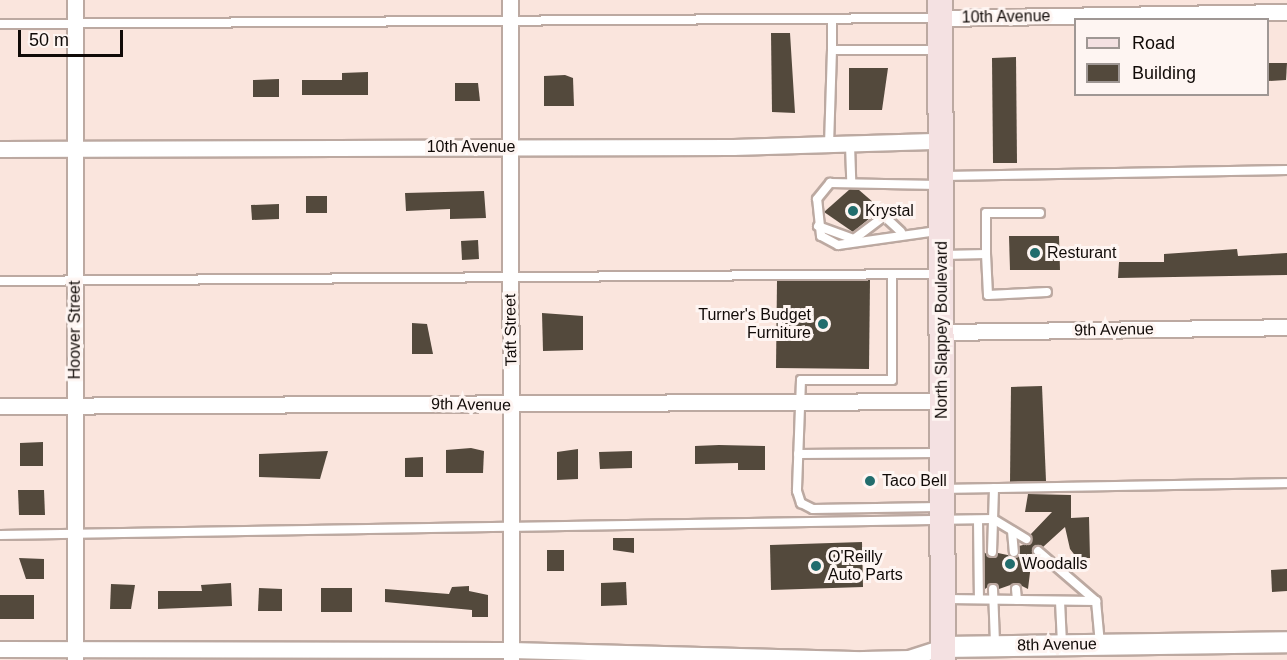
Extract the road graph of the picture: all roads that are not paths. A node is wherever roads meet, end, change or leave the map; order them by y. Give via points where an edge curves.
1 (75, 0) edge
2 (510, 0) edge
3 (941, 9) edge
4 (1287, 12) edge
5 (832, 19) junction
6 (510, 22) junction
7 (0, 24) edge
8 (75, 24) junction
9 (832, 50) junction
10 (941, 50) junction
11 (941, 141) junction
12 (829, 145) junction
13 (850, 145) junction
14 (509, 147) junction
15 (75, 148) junction
16 (0, 149) edge
17 (1287, 170) edge
18 (941, 181) junction
19 (851, 183) junction
20 (1040, 213) dead end
21 (818, 226) junction
22 (901, 232) junction
23 (941, 253) junction
24 (986, 254) junction
25 (892, 274) junction
26 (511, 275) junction
27 (75, 280) junction
28 (0, 281) edge
29 (1047, 292) dead end
30 (1287, 327) edge
31 (942, 332) junction
32 (942, 401) junction
33 (800, 402) junction
34 (512, 405) junction
35 (0, 406) edge
36 (75, 406) junction
37 (942, 453) junction
38 (798, 454) junction
39 (1287, 483) edge
40 (994, 488) junction
41 (942, 506) junction
42 (993, 519) junction
43 (978, 520) junction
44 (512, 529) junction
45 (1012, 531) junction
46 (75, 534) junction
47 (0, 535) edge
48 (1026, 539) dead end
49 (1038, 551) dead end
50 (992, 552) dead end
51 (1014, 552) dead end
52 (993, 589) dead end
53 (1016, 589) dead end
54 (943, 598) junction
55 (979, 599) junction
56 (993, 599) junction
57 (1017, 600) junction
58 (1060, 601) junction
59 (1096, 601) junction
60 (1287, 642) edge
61 (1100, 644) junction
62 (1062, 645) junction
63 (996, 646) junction
64 (0, 649) edge
65 (75, 654) edge
66 (943, 654) edge
67 (511, 655) edge
68 (834, 659) edge

1 - 8 street, Hoover Street
2 - 6 street, Taft Street
3 - 4 street, 10th Avenue
3 - 5 lane
3 - 10 main road, North Slappey Boulevard
5 - 6 lane
5 - 9 lane
6 - 8 lane
6 - 14 street, Taft Street
7 - 8 lane
8 - 15 street, Hoover Street
9 - 10 lane
9 - 12 lane
10 - 11 main road, North Slappey Boulevard
11 - 13 street, 10th Avenue
11 - 18 main road, North Slappey Boulevard
12 - 13 street, 10th Avenue
12 - 14 street, 10th Avenue
13 - 19 lane
14 - 15 street, 10th Avenue
14 - 26 street, Taft Street
15 - 16 street, 10th Avenue
15 - 27 street, Hoover Street
17 - 18 lane
18 - 19 lane
18 - 23 main road, North Slappey Boulevard
19 - 21 lane via 822,189
20 - 24 lane via 986,213
21 - 22 lane via 825,240 838,245
21 - 22 lane via 854,239 884,216
22 - 23 lane
23 - 24 lane
23 - 25 lane
23 - 31 main road, North Slappey Boulevard
24 - 29 lane via 988,295
25 - 26 lane
25 - 33 lane via 892,380 801,380
26 - 27 lane
26 - 34 street, Taft Street
27 - 28 lane
27 - 36 street, Hoover Street
30 - 31 street, 9th Avenue
31 - 32 main road, North Slappey Boulevard
32 - 33 street, 9th Avenue
32 - 37 main road, North Slappey Boulevard
33 - 34 street, 9th Avenue
33 - 38 lane
34 - 36 street, 9th Avenue
34 - 44 street, Taft Street
35 - 36 street, 9th Avenue
36 - 46 street, Hoover Street
37 - 38 lane
37 - 41 main road, North Slappey Boulevard
38 - 41 lane via 797,491 801,503 813,509
39 - 40 lane
40 - 41 lane
40 - 42 lane
41 - 43 lane
41 - 44 lane
41 - 54 main road, North Slappey Boulevard
42 - 43 lane
42 - 45 lane
42 - 50 lane
43 - 55 lane
44 - 46 lane
44 - 67 street, Taft Street
45 - 48 lane
45 - 51 lane
46 - 47 lane
46 - 65 street, Hoover Street
49 - 59 lane
52 - 56 lane
53 - 57 lane
54 - 55 lane
54 - 66 main road, North Slappey Boulevard
55 - 56 lane
56 - 57 lane
56 - 63 lane
57 - 58 lane
58 - 59 lane
58 - 62 lane
59 - 61 lane
60 - 61 street, 8th Avenue
61 - 62 street, 8th Avenue
62 - 63 street, 8th Avenue
63 - 66 street, 8th Avenue
64 - 65 street, 8th Avenue
65 - 67 street, 8th Avenue
66 - 68 street, 8th Avenue
67 - 68 street, 8th Avenue

